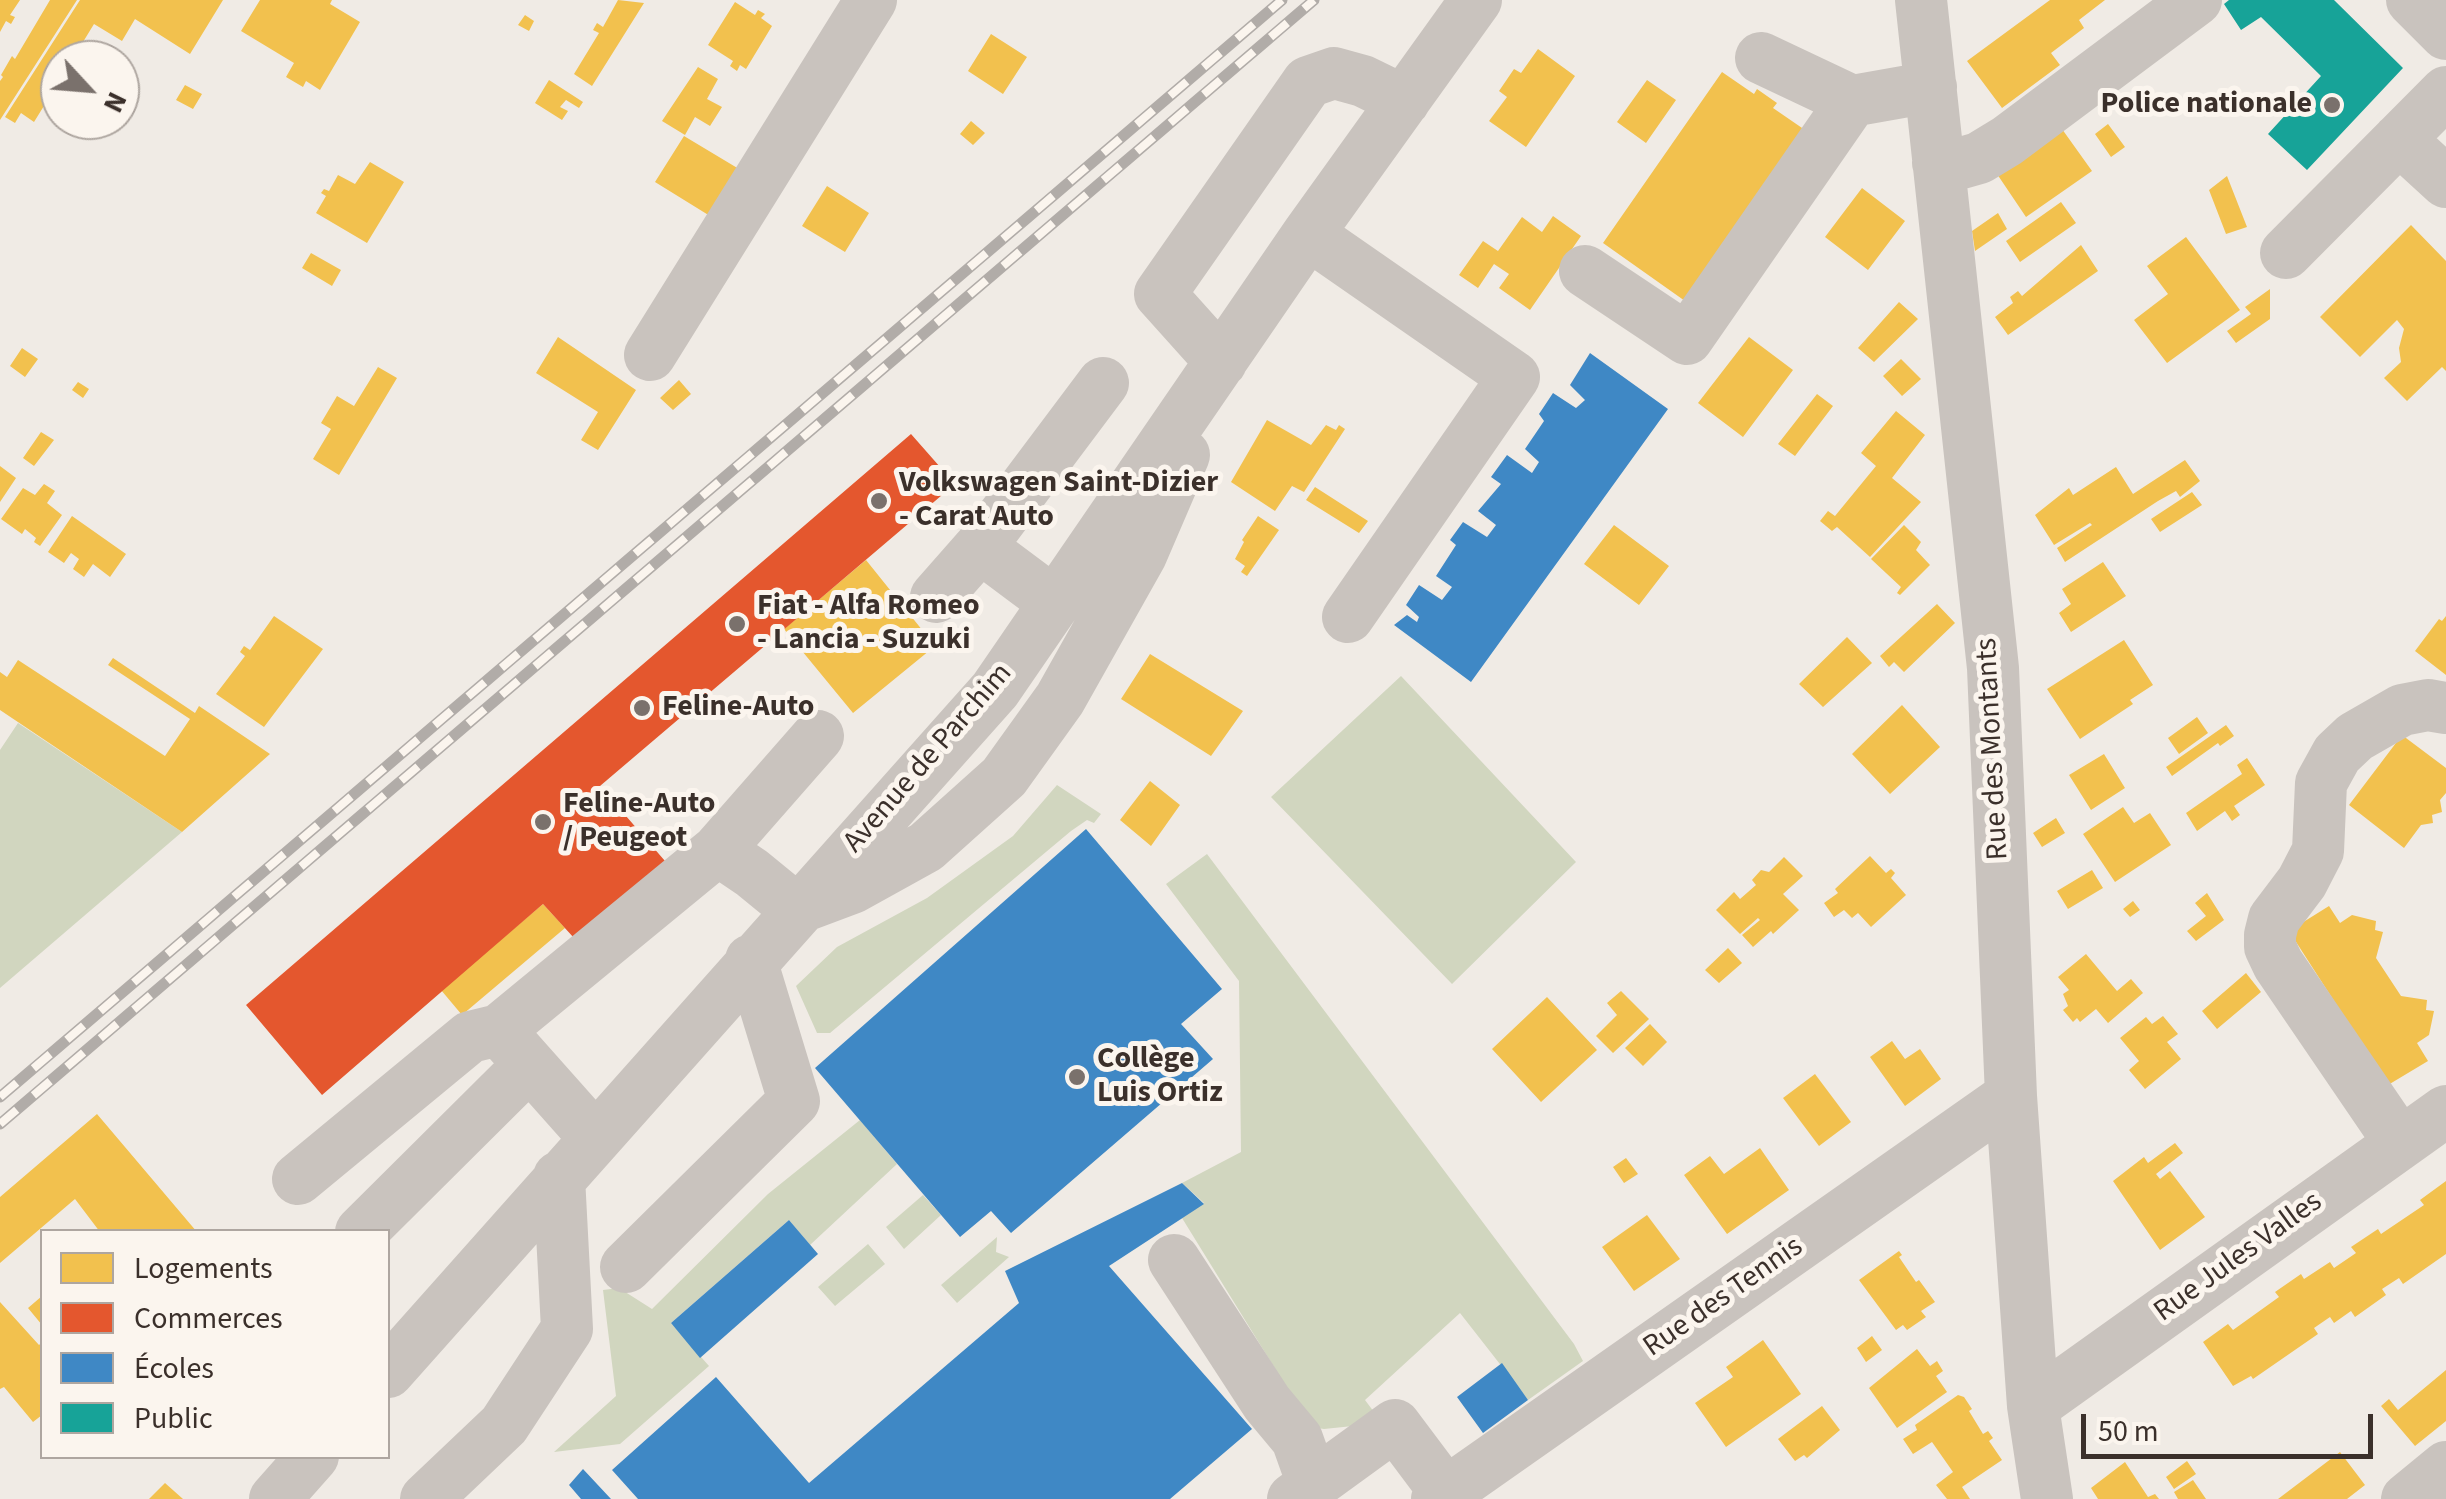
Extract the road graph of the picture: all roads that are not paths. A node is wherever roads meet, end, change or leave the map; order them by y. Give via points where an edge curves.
1 (871, 0) edge
2 (1476, 0) edge
3 (1921, 0) edge
4 (2196, 0) edge
5 (2412, 0) edge
6 (2446, 34) edge
7 (1761, 58) dead end
8 (1931, 86) junction
9 (2446, 92) edge
10 (1404, 101) junction
11 (1852, 101) junction
12 (2399, 139) junction
13 (1938, 163) junction
14 (2446, 182) edge
15 (1308, 234) junction
16 (2286, 253) dead end
17 (1586, 271) dead end
18 (650, 356) dead end
19 (1211, 376) junction
20 (1103, 383) dead end
21 (980, 548) junction
22 (936, 598) dead end
23 (1055, 603) junction
24 (1348, 618) dead end
25 (2446, 708) edge
26 (818, 736) dead end
27 (718, 850) junction
28 (796, 910) junction
29 (752, 960) junction
30 (514, 1048) junction
31 (2011, 1096) junction
32 (2446, 1111) edge
33 (594, 1138) junction
34 (2400, 1144) junction
35 (560, 1177) junction
36 (298, 1179) dead end
37 (363, 1229) edge
38 (1174, 1260) dead end
39 (626, 1267) dead end
40 (390, 1370) edge
41 (2033, 1406) junction
42 (310, 1459) edge
43 (2446, 1467) edge
44 (1303, 1492) edge
45 (1441, 1496) edge
46 (275, 1499) edge
47 (426, 1499) edge
48 (2047, 1499) edge
49 (2407, 1499) edge

1 - 18 street
2 - 10 street, Avenue de Parchim
3 - 8 street, Rue des Montants
4 - 13 street via 2008,141 1979,158
5 - 6 street
7 - 11 street
8 - 11 street
8 - 13 street, Rue des Montants
9 - 12 street
10 - 15 street, Avenue de Parchim
10 - 19 street via 1334,73 1308,82 1160,294
11 - 17 street via 1688,340
12 - 14 street
12 - 16 street
13 - 31 street, Rue des Montants via 1992,668
15 - 19 street, Avenue de Parchim
15 - 24 street via 1514,376
19 - 23 street, Avenue de Parchim
19 - 28 street via 1141,555 1060,698 1004,777 926,847
20 - 21 street
21 - 22 street
21 - 23 street
23 - 28 street, Avenue de Parchim via 995,690
25 - 34 street via 2402,710 2337,754 2320,783 2318,850 2270,934 2278,964
26 - 27 street
27 - 28 street
27 - 30 street
28 - 29 street, Avenue de Parchim
29 - 33 street, Avenue de Parchim
29 - 39 street via 794,1101
30 - 33 street
30 - 36 street via 470,1037
30 - 37 street
31 - 41 street, Rue des Montants
31 - 45 street, Rue des Tennis
32 - 34 street, Rue Jules Valles
33 - 35 street, Avenue de Parchim
34 - 41 street, Rue Jules Valles
35 - 40 street, Avenue de Parchim
35 - 47 street via 567,1329 504,1425
38 - 44 street via 1297,1439
41 - 48 street, Rue des Montants
42 - 46 street
43 - 49 street
44 - 45 street via 1395,1425

